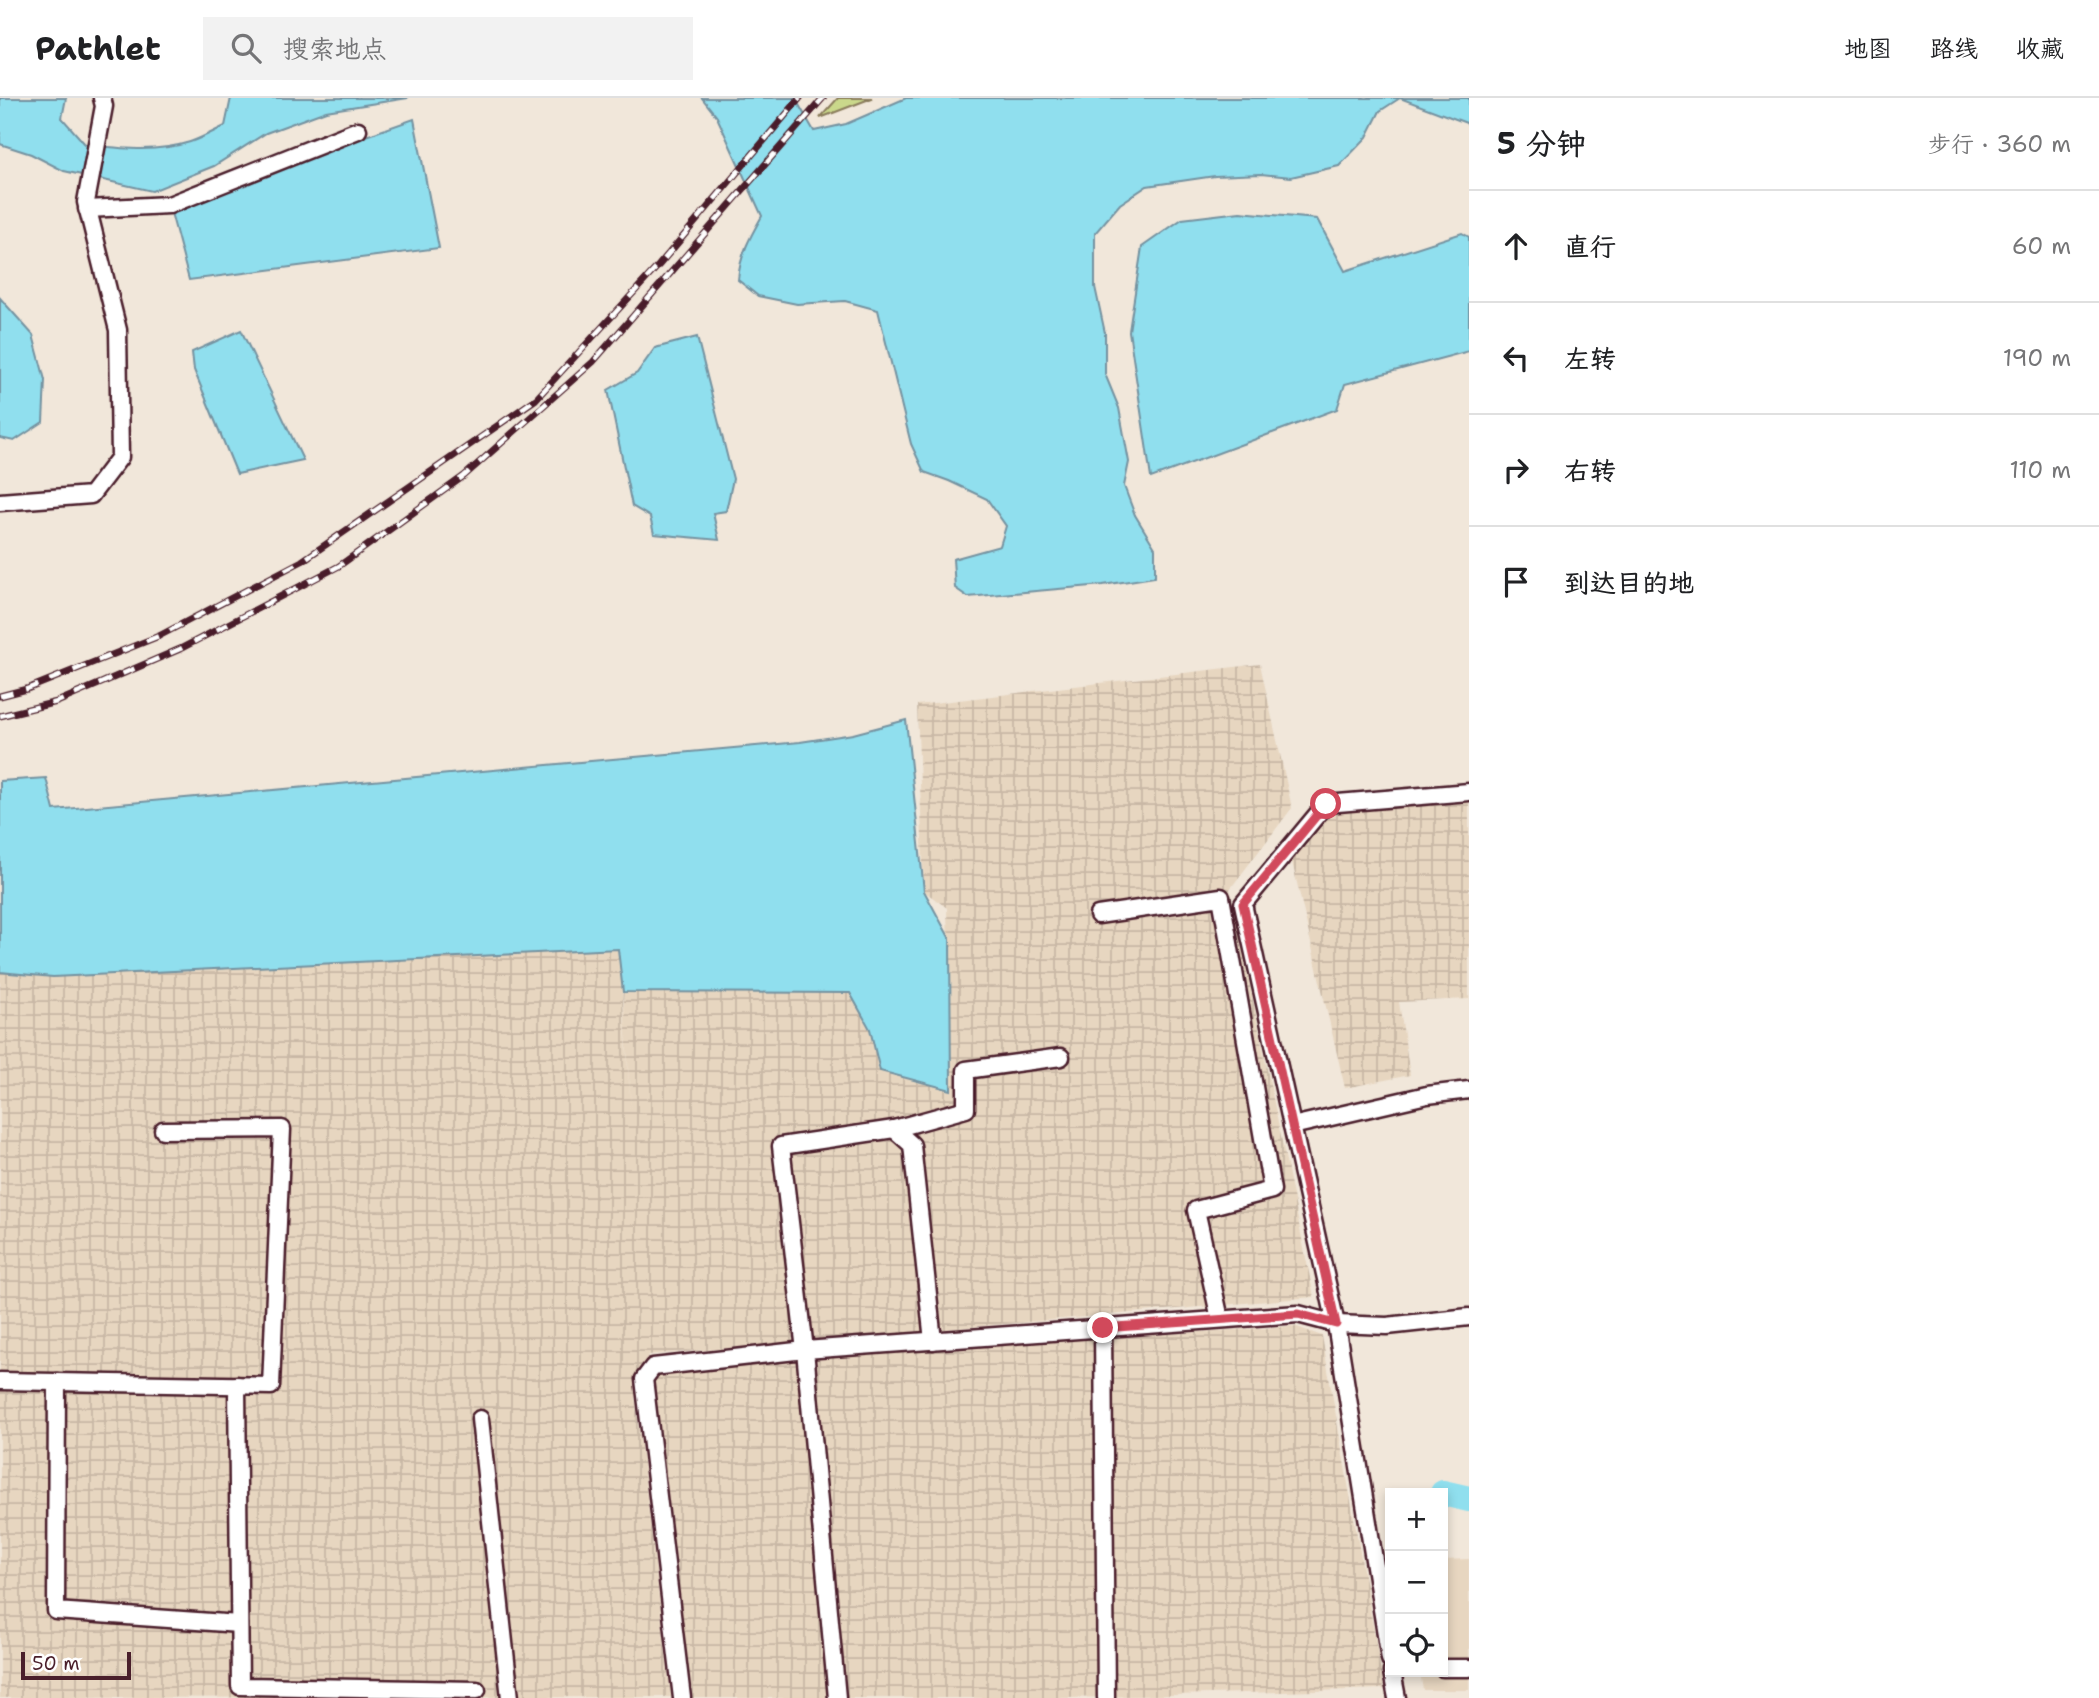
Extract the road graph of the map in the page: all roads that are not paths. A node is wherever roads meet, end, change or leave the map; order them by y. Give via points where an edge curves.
1 (102, 98) edge
2 (358, 130) dead end
3 (88, 209) junction
4 (0, 502) edge
5 (1469, 792) edge
6 (1097, 915) dead end
7 (1061, 1057) dead end
8 (1469, 1090) edge
9 (1292, 1126) junction
10 (894, 1129) junction
11 (163, 1130) dead end
12 (1469, 1317) edge
13 (1220, 1319) junction
14 (1336, 1324) junction
15 (1103, 1328) junction
16 (933, 1341) junction
17 (805, 1350) junction
18 (0, 1381) edge
19 (57, 1382) junction
20 (237, 1385) junction
21 (480, 1419) dead end
22 (1385, 1595) edge
23 (239, 1624) junction
24 (1448, 1668) edge
25 (1469, 1668) edge
26 (1393, 1677) edge
27 (477, 1690) dead end
28 (510, 1698) edge
29 (682, 1698) edge
30 (837, 1698) edge
31 (1106, 1698) edge
32 (1397, 1698) edge

1 - 3 street
2 - 3 street via 169,205
3 - 4 street via 118,330 120,457 91,495
5 - 9 street via 1326,804 1243,904
6 - 13 street via 1220,897 1272,1190 1196,1210
7 - 10 street via 966,1070 966,1109
8 - 9 street
9 - 14 street
10 - 16 street via 912,1145
10 - 17 street via 781,1146
11 - 20 street via 282,1129 271,1386
12 - 14 street via 1387,1326
13 - 14 street via 1298,1314
13 - 15 street
14 - 22 street
15 - 16 street
15 - 31 street
16 - 17 street
17 - 29 street via 653,1367 644,1379
17 - 30 street
18 - 19 street
19 - 20 street
19 - 23 street via 56,1611
20 - 23 street
21 - 28 street
23 - 27 street via 240,1686
24 - 25 street
26 - 32 street

